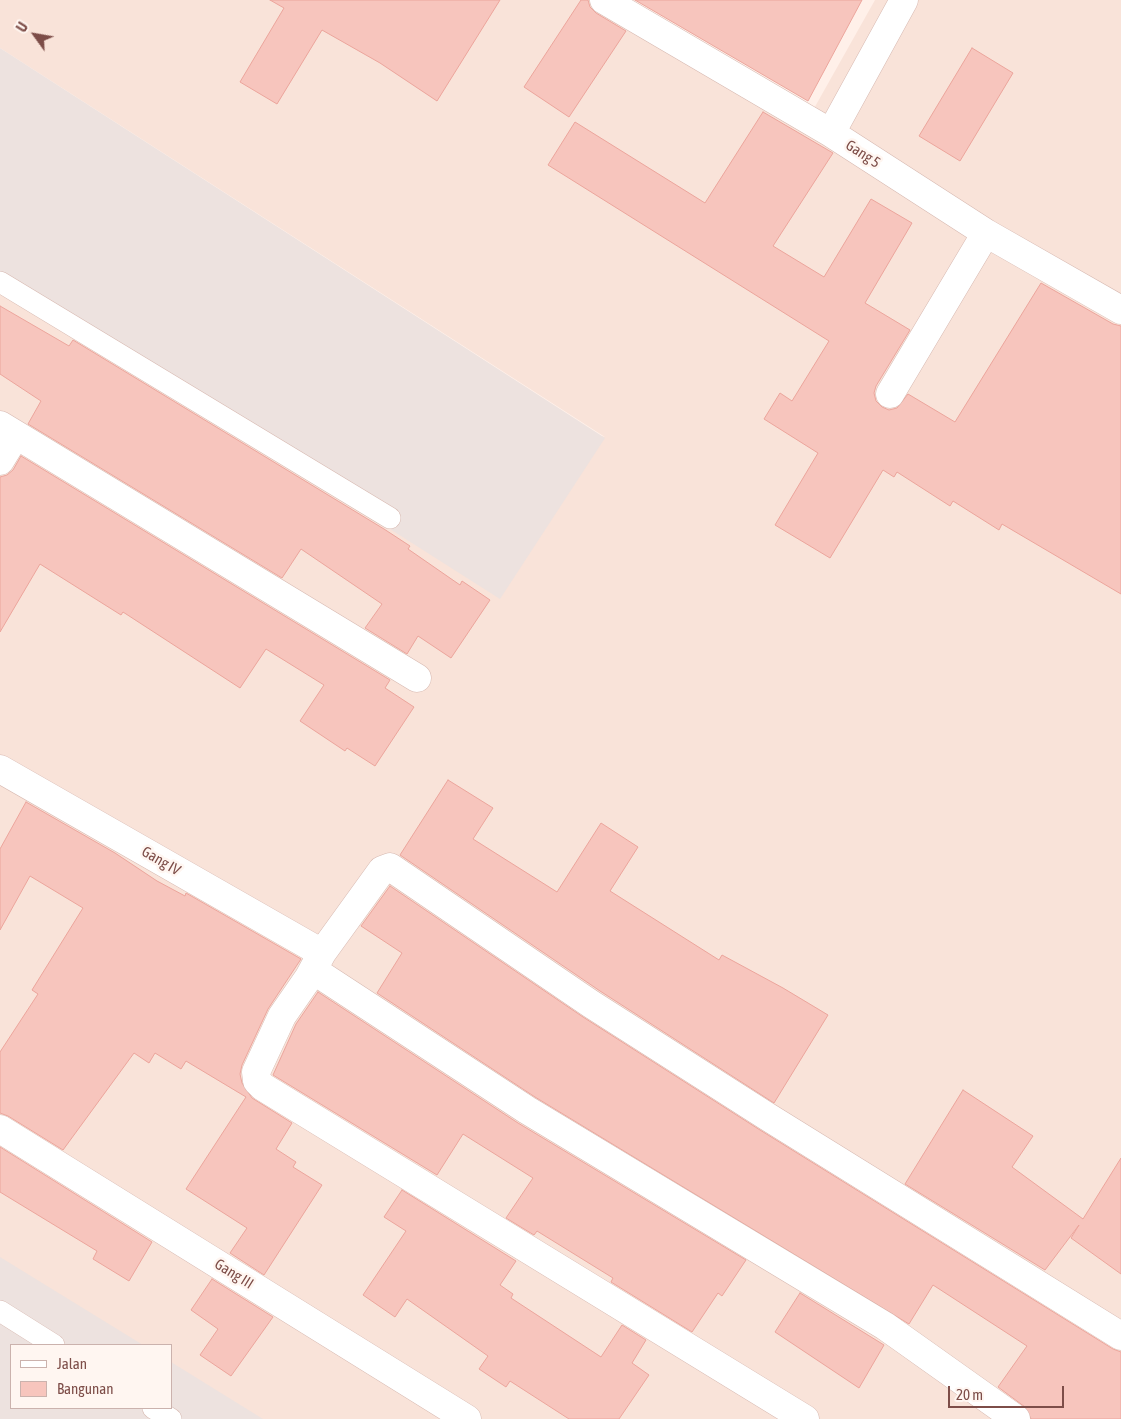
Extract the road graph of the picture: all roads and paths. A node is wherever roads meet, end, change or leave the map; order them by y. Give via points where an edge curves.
1 (604, 0) edge
2 (904, 0) edge
3 (831, 133) junction
4 (986, 233) junction
5 (0, 282) edge
6 (1121, 310) edge
7 (890, 394) dead end
8 (8, 430) edge
9 (0, 461) edge
10 (390, 518) dead end
11 (417, 678) dead end
12 (0, 769) edge
13 (318, 961) junction
14 (0, 1129) edge
15 (0, 1311) edge
16 (1121, 1336) edge
17 (52, 1344) edge
18 (155, 1409) edge
19 (171, 1419) edge
20 (467, 1419) edge
21 (805, 1419) edge
22 (1016, 1419) edge

1 - 3 street, Gang 5
2 - 3 street
3 - 4 street, Gang 5
4 - 6 street, Gang 5
4 - 7 street
5 - 10 lane
8 - 9 street
8 - 11 street
12 - 13 street, Gang IV
13 - 16 street via 382,870 390,867 608,1015 768,1118
13 - 21 street via 282,1016 256,1072 257,1080 264,1087
13 - 22 street, Gang IV via 527,1110 885,1326
14 - 20 street, Gang III
15 - 17 lane
18 - 19 lane

